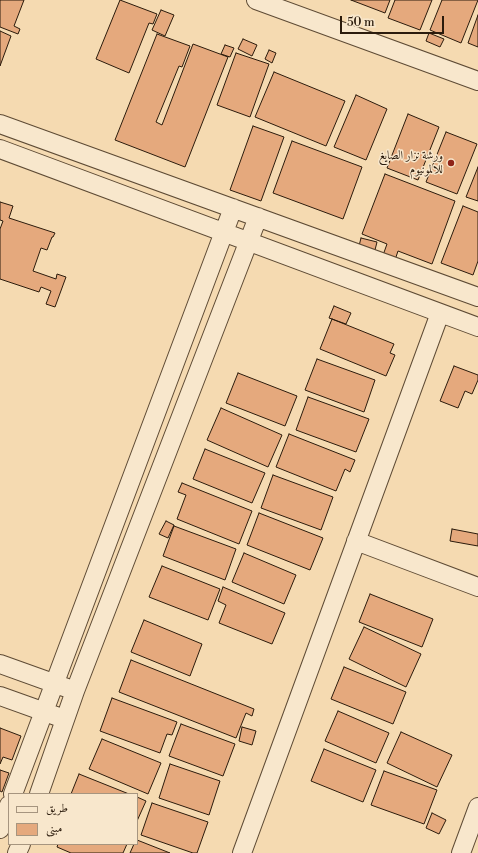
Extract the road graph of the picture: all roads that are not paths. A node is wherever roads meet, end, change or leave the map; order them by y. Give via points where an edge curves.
1 (256, 0) edge
2 (478, 81) edge
3 (0, 124) edge
4 (0, 149) edge
5 (233, 208) junction
6 (258, 217) junction
7 (223, 232) junction
8 (248, 241) junction
9 (478, 297) edge
10 (440, 313) junction
11 (478, 327) edge
12 (356, 541) junction
13 (478, 587) edge
14 (0, 664) edge
15 (55, 684) junction
16 (75, 691) junction
17 (0, 696) edge
18 (45, 712) junction
19 (65, 720) junction
20 (13, 793) edge
21 (38, 793) edge
22 (478, 807) edge
23 (8, 808) edge
24 (0, 829) edge
25 (242, 853) edge
26 (461, 853) edge

1 - 2 street
3 - 5 street
4 - 7 street
5 - 6 street
5 - 7 street
6 - 8 street
6 - 9 street
7 - 8 street
7 - 15 street
8 - 10 street
8 - 16 street
10 - 11 street
10 - 12 street
12 - 13 street
12 - 25 street
14 - 15 street
15 - 16 street
15 - 18 street
16 - 19 street
17 - 18 street
18 - 19 street
18 - 20 street
19 - 21 street
22 - 26 street
23 - 24 street

